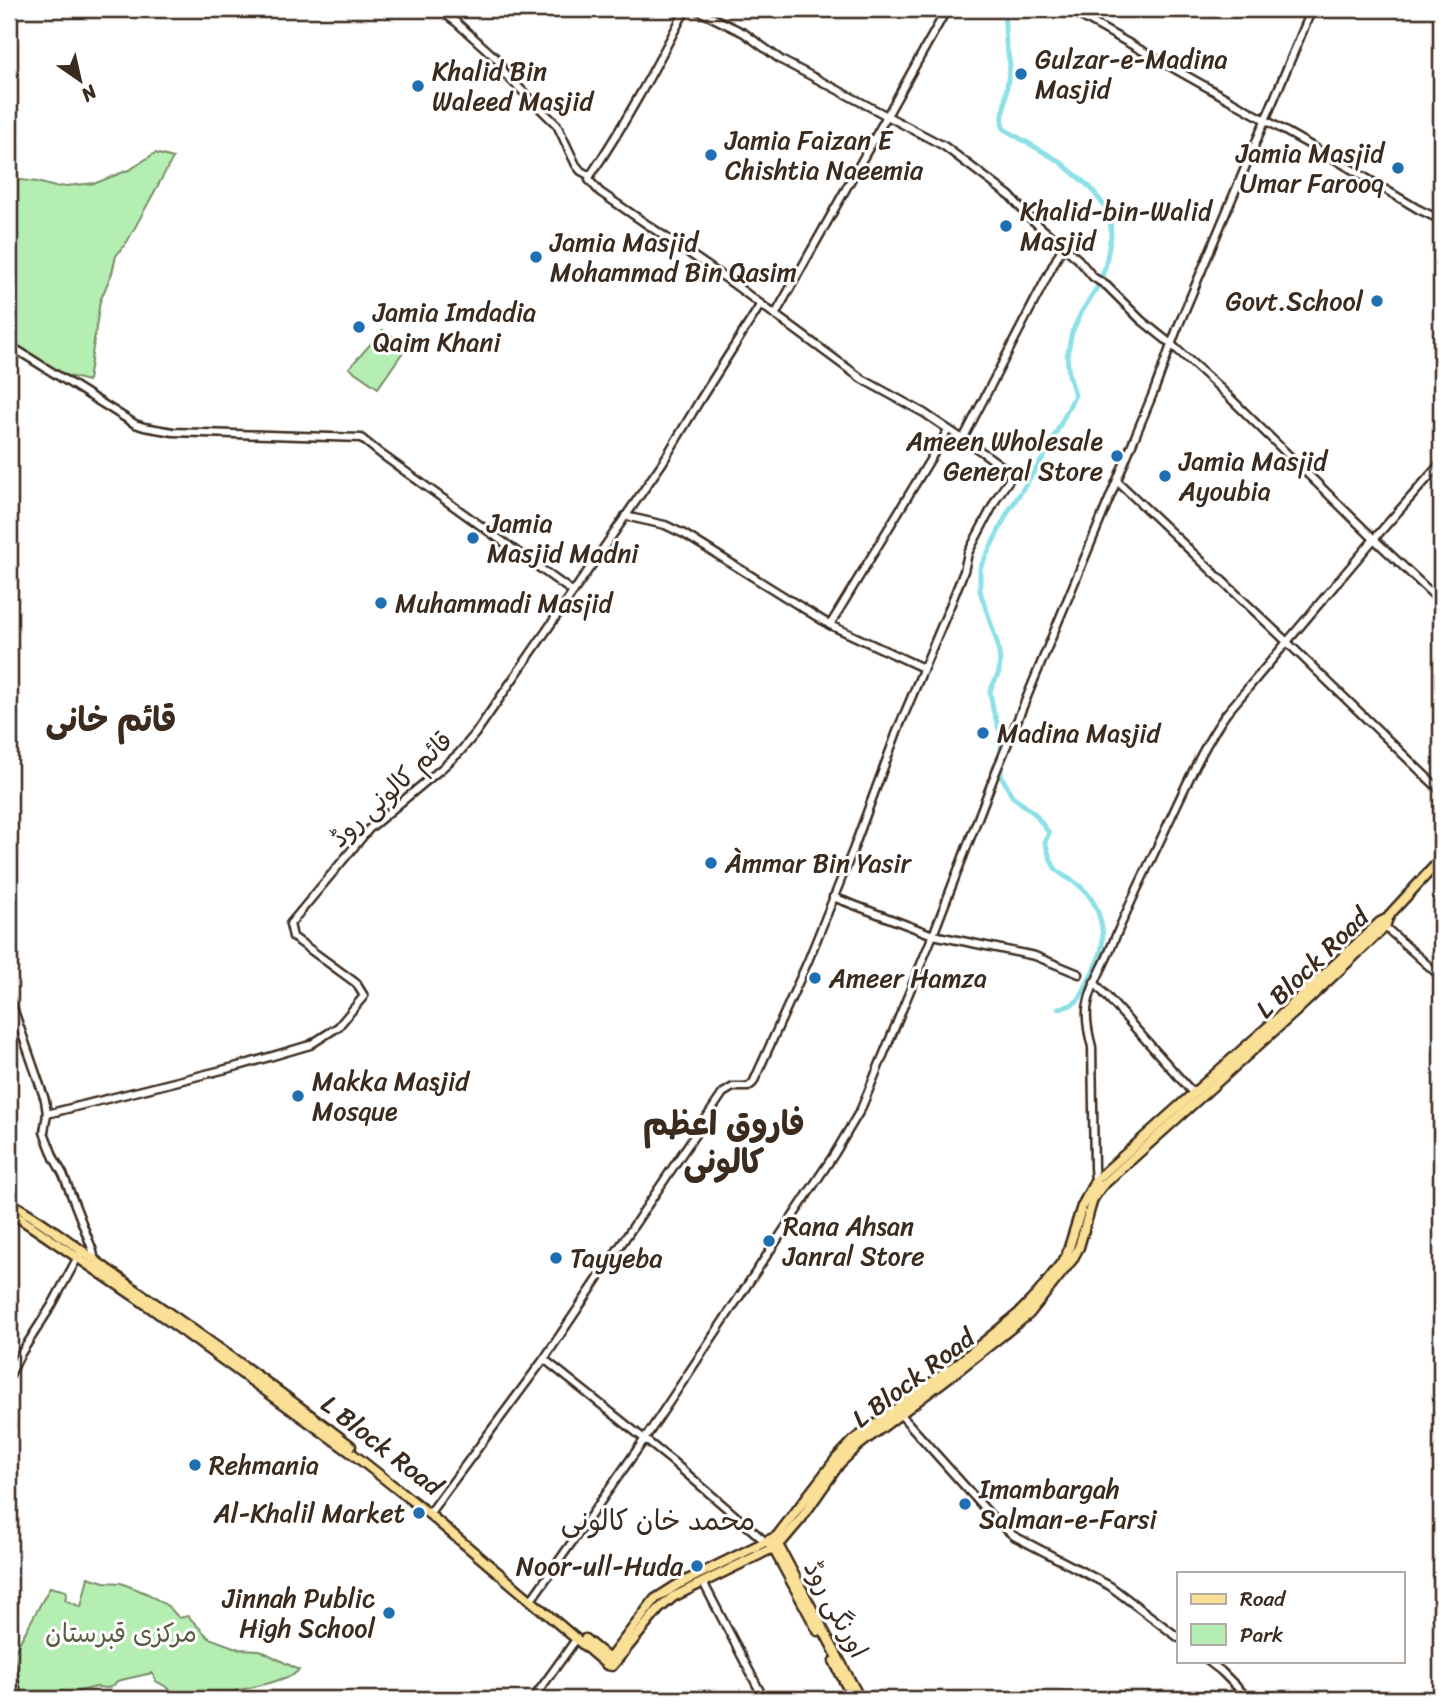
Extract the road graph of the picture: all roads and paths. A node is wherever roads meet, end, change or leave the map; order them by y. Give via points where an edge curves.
1 (438, 9) edge
2 (686, 9) edge
3 (695, 9) edge
4 (947, 9) edge
5 (1068, 9) edge
6 (1312, 9) edge
7 (886, 117) junction
8 (1264, 119) junction
9 (590, 176) junction
10 (1441, 220) edge
11 (1063, 246) junction
12 (761, 304) junction
13 (775, 315) junction
14 (1171, 344) junction
15 (9, 345) edge
16 (948, 430) junction
17 (963, 439) junction
18 (1441, 463) edge
19 (1117, 481) junction
20 (625, 516) junction
21 (1374, 539) junction
22 (573, 592) junction
23 (1441, 602) edge
24 (830, 625) junction
25 (1287, 642) junction
26 (923, 668) junction
27 (1441, 791) edge
28 (1441, 859) edge
29 (833, 898) junction
30 (1384, 922) junction
31 (933, 935) junction
32 (1079, 974) dead end
33 (1441, 977) edge
34 (1093, 981) junction
35 (9, 996) edge
36 (1193, 1093) junction
37 (47, 1114) junction
38 (1098, 1184) junction
39 (9, 1202) edge
40 (9, 1211) edge
41 (1075, 1246) junction
42 (80, 1253) junction
43 (95, 1264) junction
44 (544, 1359) junction
45 (9, 1377) edge
46 (900, 1414) junction
47 (644, 1440) junction
48 (430, 1512) junction
49 (773, 1543) junction
50 (703, 1582) junction
51 (534, 1596) junction
52 (1177, 1636) edge
53 (577, 1639) junction
54 (9, 1654) edge
55 (1209, 1662) edge
56 (18, 1699) edge
57 (533, 1699) edge
58 (764, 1699) edge
59 (854, 1699) edge
60 (860, 1699) edge
61 (1249, 1699) edge

1 - 9 street via 497,59 506,75 557,125 576,164
2 - 9 street
3 - 7 street
4 - 7 street
5 - 8 street
6 - 8 street
7 - 11 street via 944,146 1010,196
7 - 13 street
8 - 10 street
8 - 14 street
9 - 12 street via 600,191
11 - 14 street
11 - 17 street
12 - 13 street
12 - 20 street, قائم کالونی روڈ
13 - 16 street via 862,379
14 - 19 street
14 - 21 street
15 - 22 street via 144,427 186,433 361,438
16 - 17 street
16 - 24 street
17 - 26 street via 1007,470 1009,481 968,553
18 - 21 street
19 - 25 street
19 - 31 street
20 - 22 street, قائم کالونی روڈ
20 - 24 street via 684,534
21 - 23 street
21 - 25 street
22 - 37 street, قائم کالونی روڈ via 467,744 369,829 290,924 293,937 356,983 364,996 338,1027 310,1045
24 - 26 street
25 - 27 street
25 - 34 street via 1212,734
26 - 29 street
28 - 30 main road
29 - 31 street
29 - 44 street via 753,1083 723,1093
30 - 33 street
30 - 36 main road, L Block Road
30 - 38 main road, L Block Road via 1294,1013
31 - 32 street via 1035,956
31 - 47 street via 856,1116 835,1153
34 - 36 street
34 - 38 street via 1087,1010
35 - 37 street
36 - 38 main road, L Block Road
37 - 43 street via 44,1132
38 - 41 main road, L Block Road
39 - 42 main road, L Block Road
40 - 42 main road, L Block Road
41 - 46 main road, L Block Road via 1070,1264 1023,1319
41 - 49 main road, L Block Road via 1019,1313 848,1447
42 - 43 main road, L Block Road
42 - 45 street
43 - 48 main road, L Block Road via 307,1411
44 - 47 street
44 - 48 street
46 - 49 main road, L Block Road via 840,1463 801,1519
46 - 52 street via 1014,1536 1110,1586
47 - 49 street
47 - 51 street
48 - 51 main road, L Block Road
48 - 53 main road, L Block Road
49 - 50 main road, L Block Road
49 - 51 main road, L Block Road via 655,1599 610,1658
49 - 59 main road, اورنگی روڈ
49 - 60 main road, اورنگی روڈ
50 - 53 main road, L Block Road via 664,1604 612,1666
50 - 58 street
53 - 57 street
54 - 56 street
55 - 61 street

